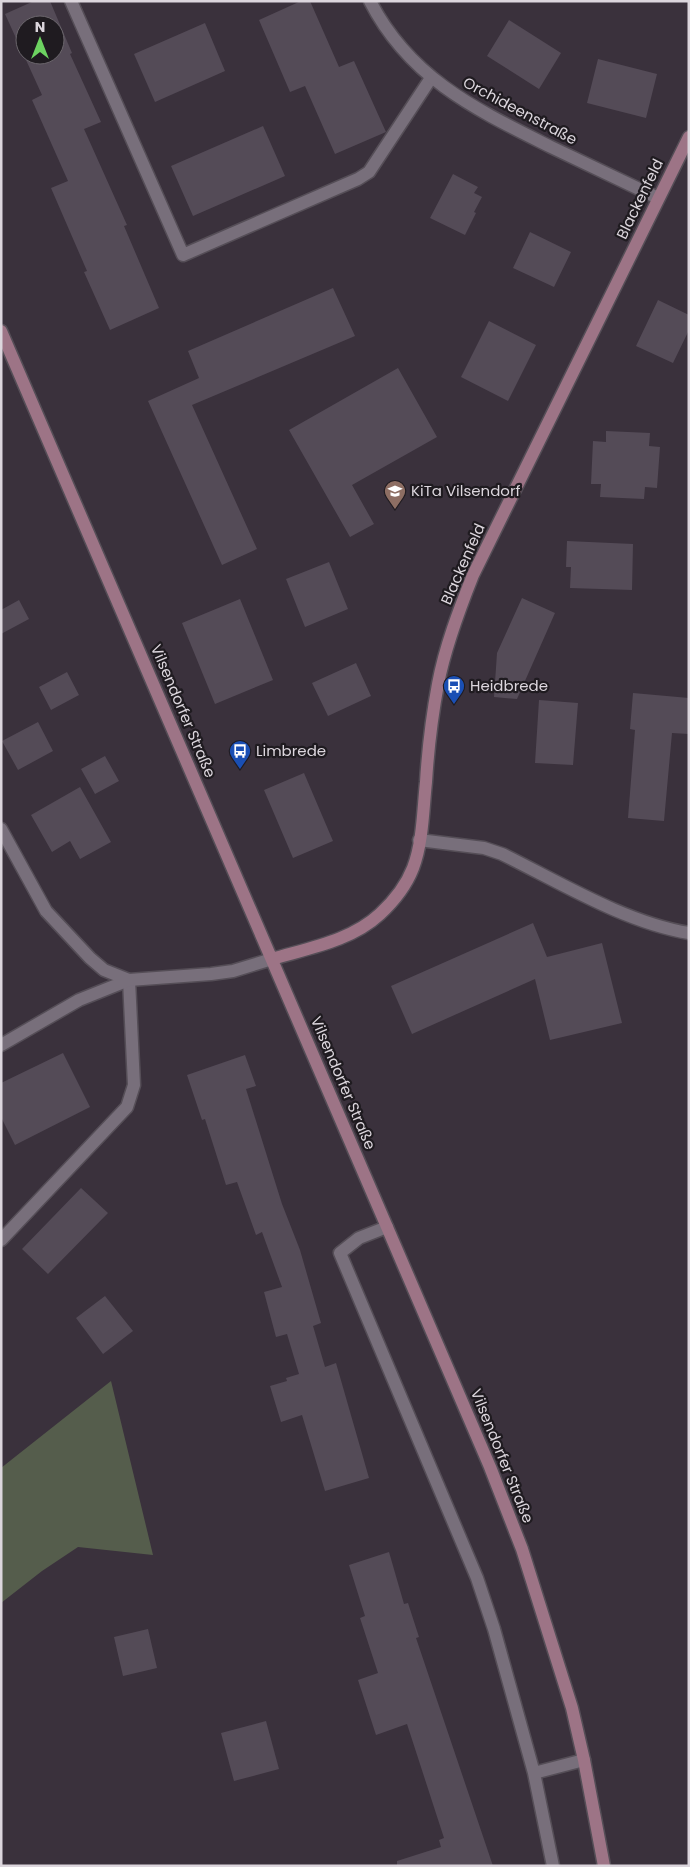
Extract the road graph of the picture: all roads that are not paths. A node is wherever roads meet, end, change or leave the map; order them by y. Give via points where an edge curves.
1 (71, 1) edge
2 (370, 1) edge
3 (431, 78) junction
4 (689, 137) edge
5 (658, 198) junction
6 (1, 331) edge
7 (1, 829) edge
8 (419, 840) junction
9 (689, 933) edge
10 (272, 959) junction
11 (129, 980) junction
12 (1, 1045) edge
13 (387, 1227) junction
14 (1, 1240) edge
15 (584, 1760) junction
16 (534, 1773) junction
17 (553, 1866) edge
18 (604, 1866) edge

1 - 3 street via 183,255 370,172
2 - 3 street, Orchideenstraße via 408,57
3 - 5 street, Orchideenstraße via 456,97 524,133
4 - 5 main road, Blackenfeld
5 - 8 main road, Blackenfeld via 460,607 438,682
6 - 10 main road, Vilsendorfer Straße
7 - 11 street via 46,910 104,970
8 - 9 street via 484,848 502,854 638,919
8 - 10 main road, Blackenfeld via 405,885 379,915 340,938
10 - 11 street via 233,971
10 - 13 main road, Vilsendorfer Straße
11 - 12 street via 79,1000
11 - 14 street via 134,1085 127,1107
13 - 15 main road, Vilsendorfer Straße via 522,1549 572,1708
13 - 16 street via 359,1238 340,1253 477,1578
15 - 16 street
15 - 18 main road, Vilsendorfer Straße
16 - 17 street

